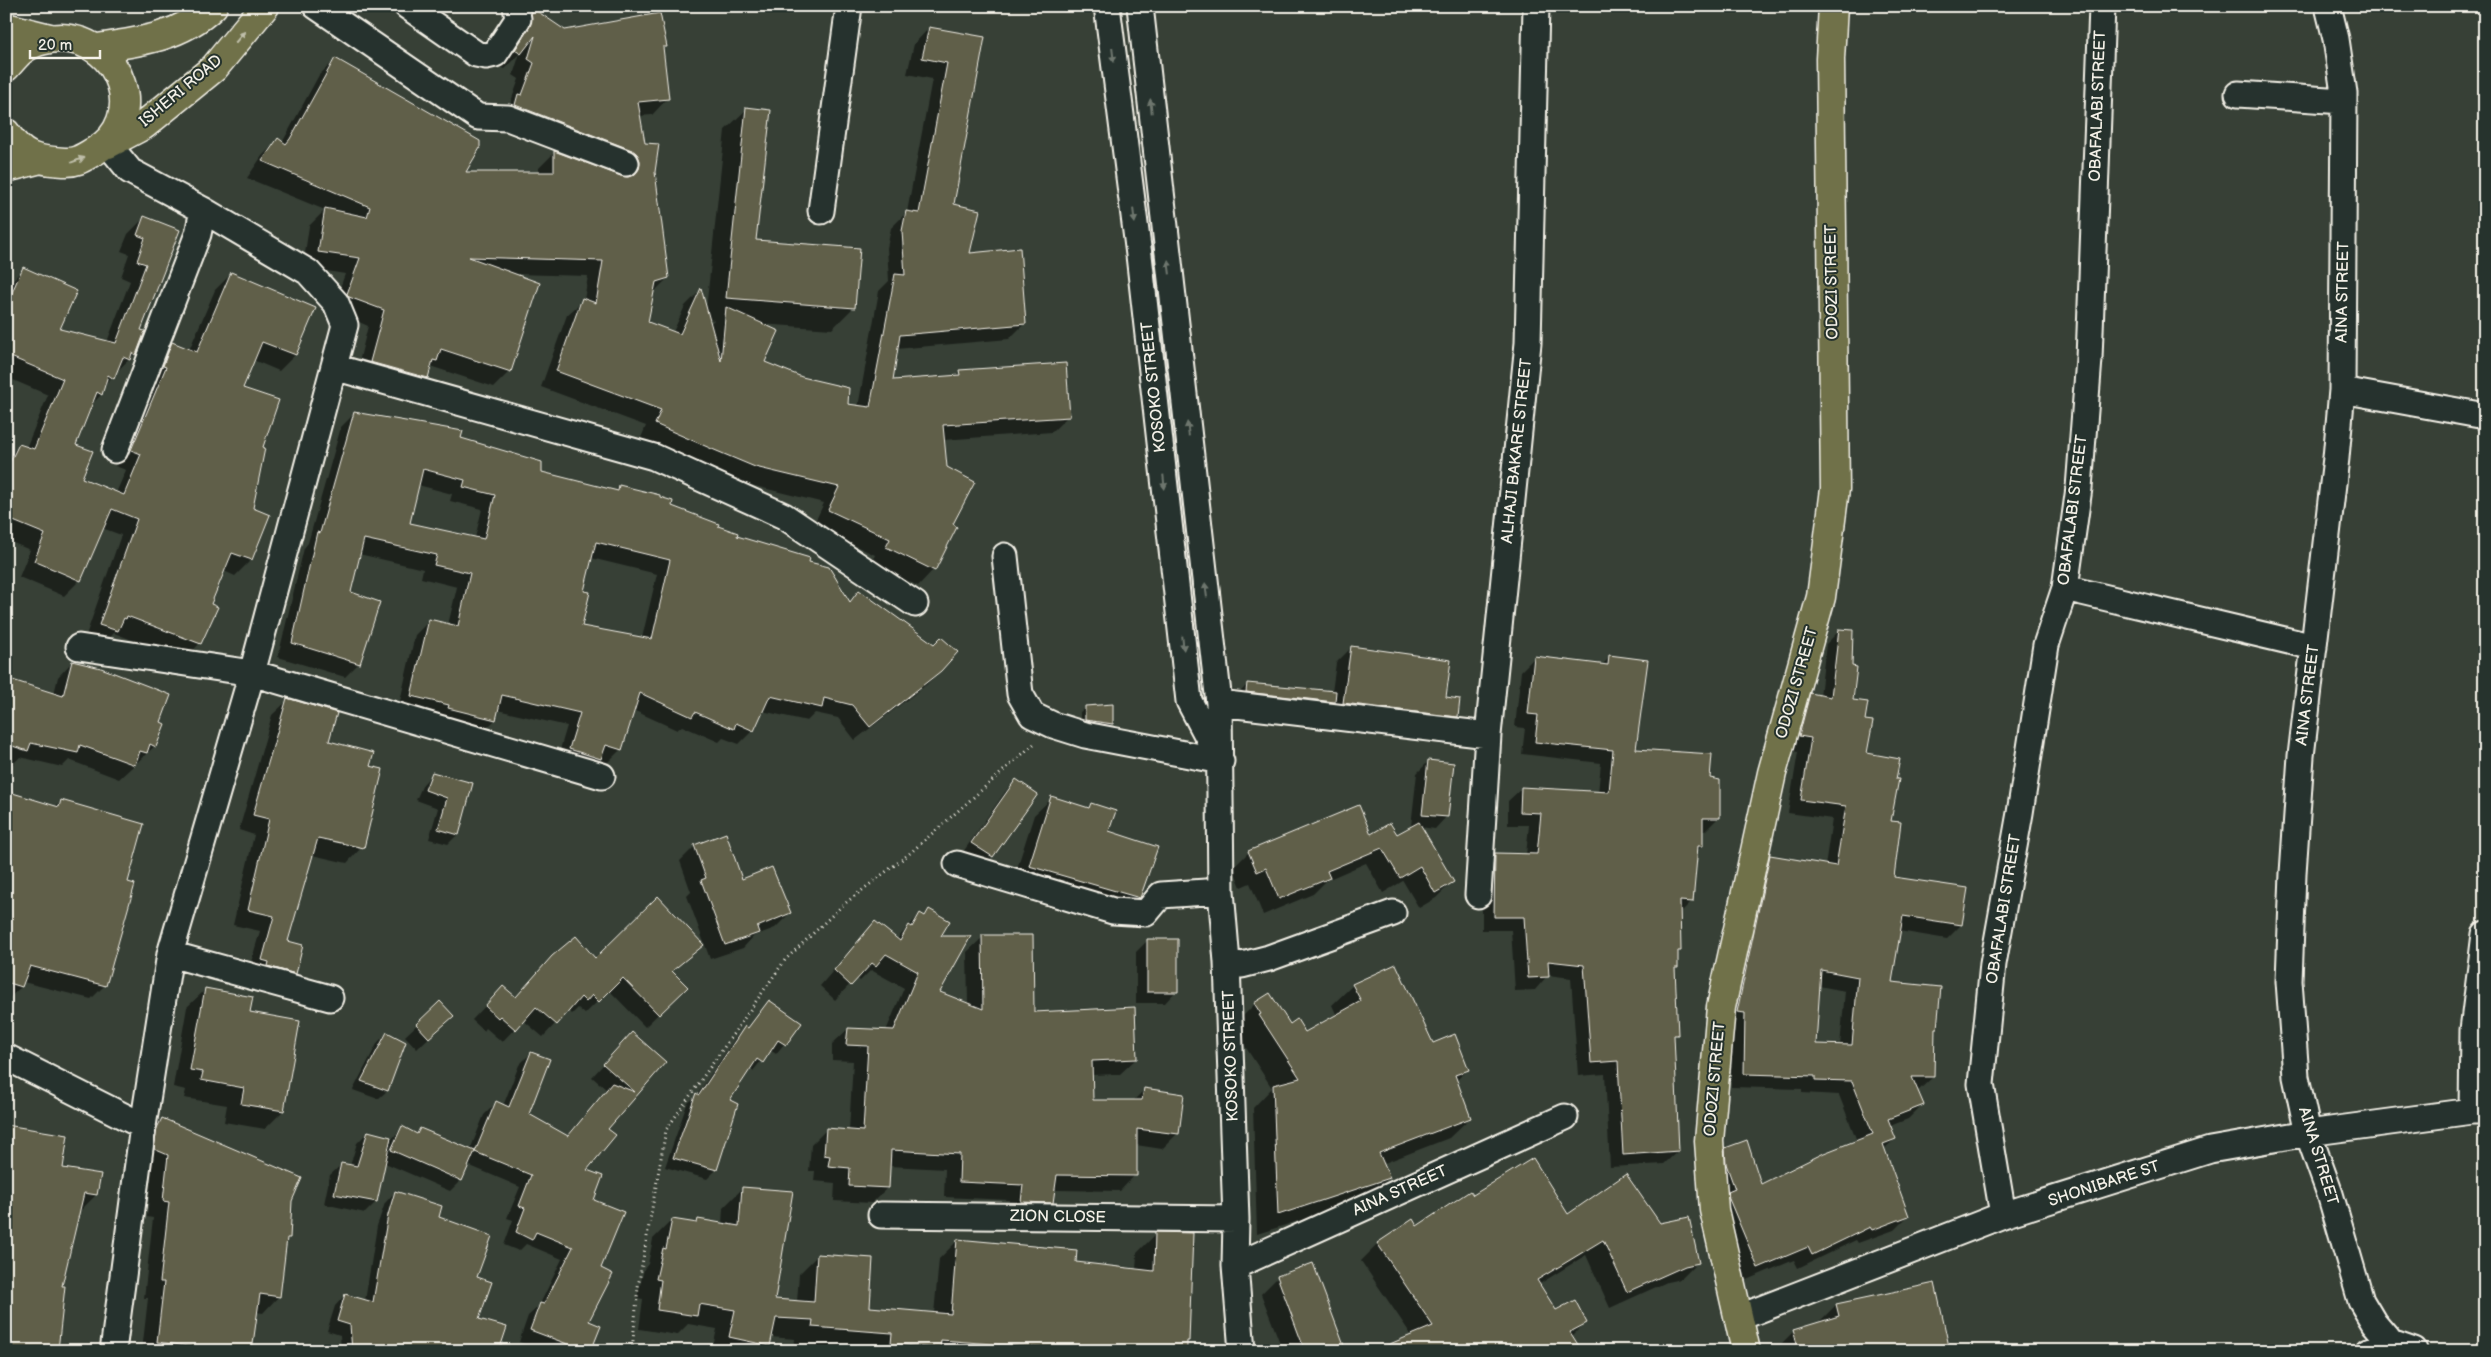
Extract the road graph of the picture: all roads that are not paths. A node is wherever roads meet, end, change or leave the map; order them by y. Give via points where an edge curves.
1 (213, 6) edge
2 (265, 6) edge
3 (316, 6) edge
4 (407, 6) edge
5 (516, 6) edge
6 (848, 6) edge
7 (1107, 6) edge
8 (1140, 6) edge
9 (1536, 6) edge
10 (1833, 6) edge
11 (2102, 6) edge
12 (2328, 6) edge
13 (6, 26) edge
14 (50, 38) junction
15 (97, 48) junction
16 (6, 67) edge
17 (2238, 94) dead end
18 (2344, 101) junction
19 (6, 133) edge
20 (108, 144) junction
21 (37, 160) junction
22 (626, 163) dead end
23 (6, 168) edge
24 (203, 210) junction
25 (821, 211) dead end
26 (334, 367) junction
27 (2342, 390) junction
28 (2485, 416) edge
29 (115, 450) dead end
30 (1005, 556) dead end
31 (2065, 588) junction
32 (915, 604) dead end
33 (78, 647) dead end
34 (2314, 647) junction
35 (252, 673) junction
36 (1219, 703) junction
37 (1488, 736) junction
38 (1221, 761) junction
39 (602, 776) dead end
40 (957, 864) dead end
41 (1221, 892) junction
42 (1478, 895) dead end
43 (1393, 913) dead end
44 (2485, 934) edge
45 (170, 954) junction
46 (1227, 962) junction
47 (330, 998) dead end
48 (6, 1057) edge
49 (2478, 1111) edge
50 (1564, 1117) dead end
51 (143, 1126) junction
52 (2308, 1133) junction
53 (880, 1215) dead end
54 (2003, 1215) junction
55 (1236, 1219) junction
56 (1235, 1266) junction
57 (1738, 1318) junction
58 (2380, 1347) edge
59 (113, 1351) edge
60 (1242, 1351) edge
61 (1746, 1351) edge
62 (2414, 1351) edge

1 - 15 main road via 200,19 152,40
20 -> 2 main road, ISHERI ROAD via 144,125 214,68
3 - 22 street via 478,117 508,118
4 - 5 street via 476,54 486,56 495,54 518,19
6 - 25 street
7 -> 38 street, KOSOKO STREET via 1138,245 1189,701
36 -> 8 street, KOSOKO STREET
9 - 37 street, ALHAJI BAKARE STREET via 1528,343
10 - 57 main road, ODOZI STREET via 1830,59 1834,489 1821,597 1772,773 1721,1007 1709,1141 1714,1210
11 - 31 street, OBAFALABI STREET via 2089,359 2079,488
12 - 18 street, AINA STREET
13 - 14 main road, ISHERI ROAD
14 - 15 main road, ISHERI ROAD via 74,38
14 - 16 main road, ISHERI ROAD via 25,47
15 - 20 main road, ISHERI ROAD via 116,68 124,94 122,121
17 - 18 street
18 - 27 street, AINA STREET
19 - 21 main road, ISHERI ROAD via 16,146
21 -> 20 main road, ISHERI ROAD via 75,163
20 - 24 street via 130,172
21 - 23 main road
24 - 26 street via 308,272 336,302 344,324
24 - 29 street via 198,234
26 - 32 street via 654,457 784,516
26 - 35 street
27 - 28 street
27 - 34 street, AINA STREET
30 - 38 street via 1020,694 1032,715 1085,735
31 - 34 street
31 - 54 street, OBAFALABI STREET via 2046,645 1993,964 1981,1084
33 - 35 street
34 - 52 street, AINA STREET via 2301,756 2289,980 2296,1077
35 - 39 street
35 - 45 street
36 - 37 street
36 - 38 street, KOSOKO STREET
37 - 42 street, ALHAJI BAKARE STREET
38 - 41 street, KOSOKO STREET
40 - 41 street via 1113,911 1146,913 1162,895
41 - 46 street, KOSOKO STREET
43 - 46 street via 1269,958 1242,965
44 - 49 street via 2473,1030
45 - 47 street
45 - 51 street
46 - 55 street, KOSOKO STREET
48 - 51 street
49 - 52 street, SHONIBARE ST
50 - 56 street, AINA STREET
51 - 59 street
52 - 54 street, SHONIBARE ST via 2210,1150
52 - 58 street, AINA STREET via 2330,1194 2361,1302 2374,1323
53 - 55 street, ZION CLOSE
54 - 57 street, SHONIBARE ST
55 - 56 street, KOSOKO STREET
56 - 60 street, KOSOKO STREET
57 - 61 main road, ODOZI STREET
58 - 62 street, AINA STREET

